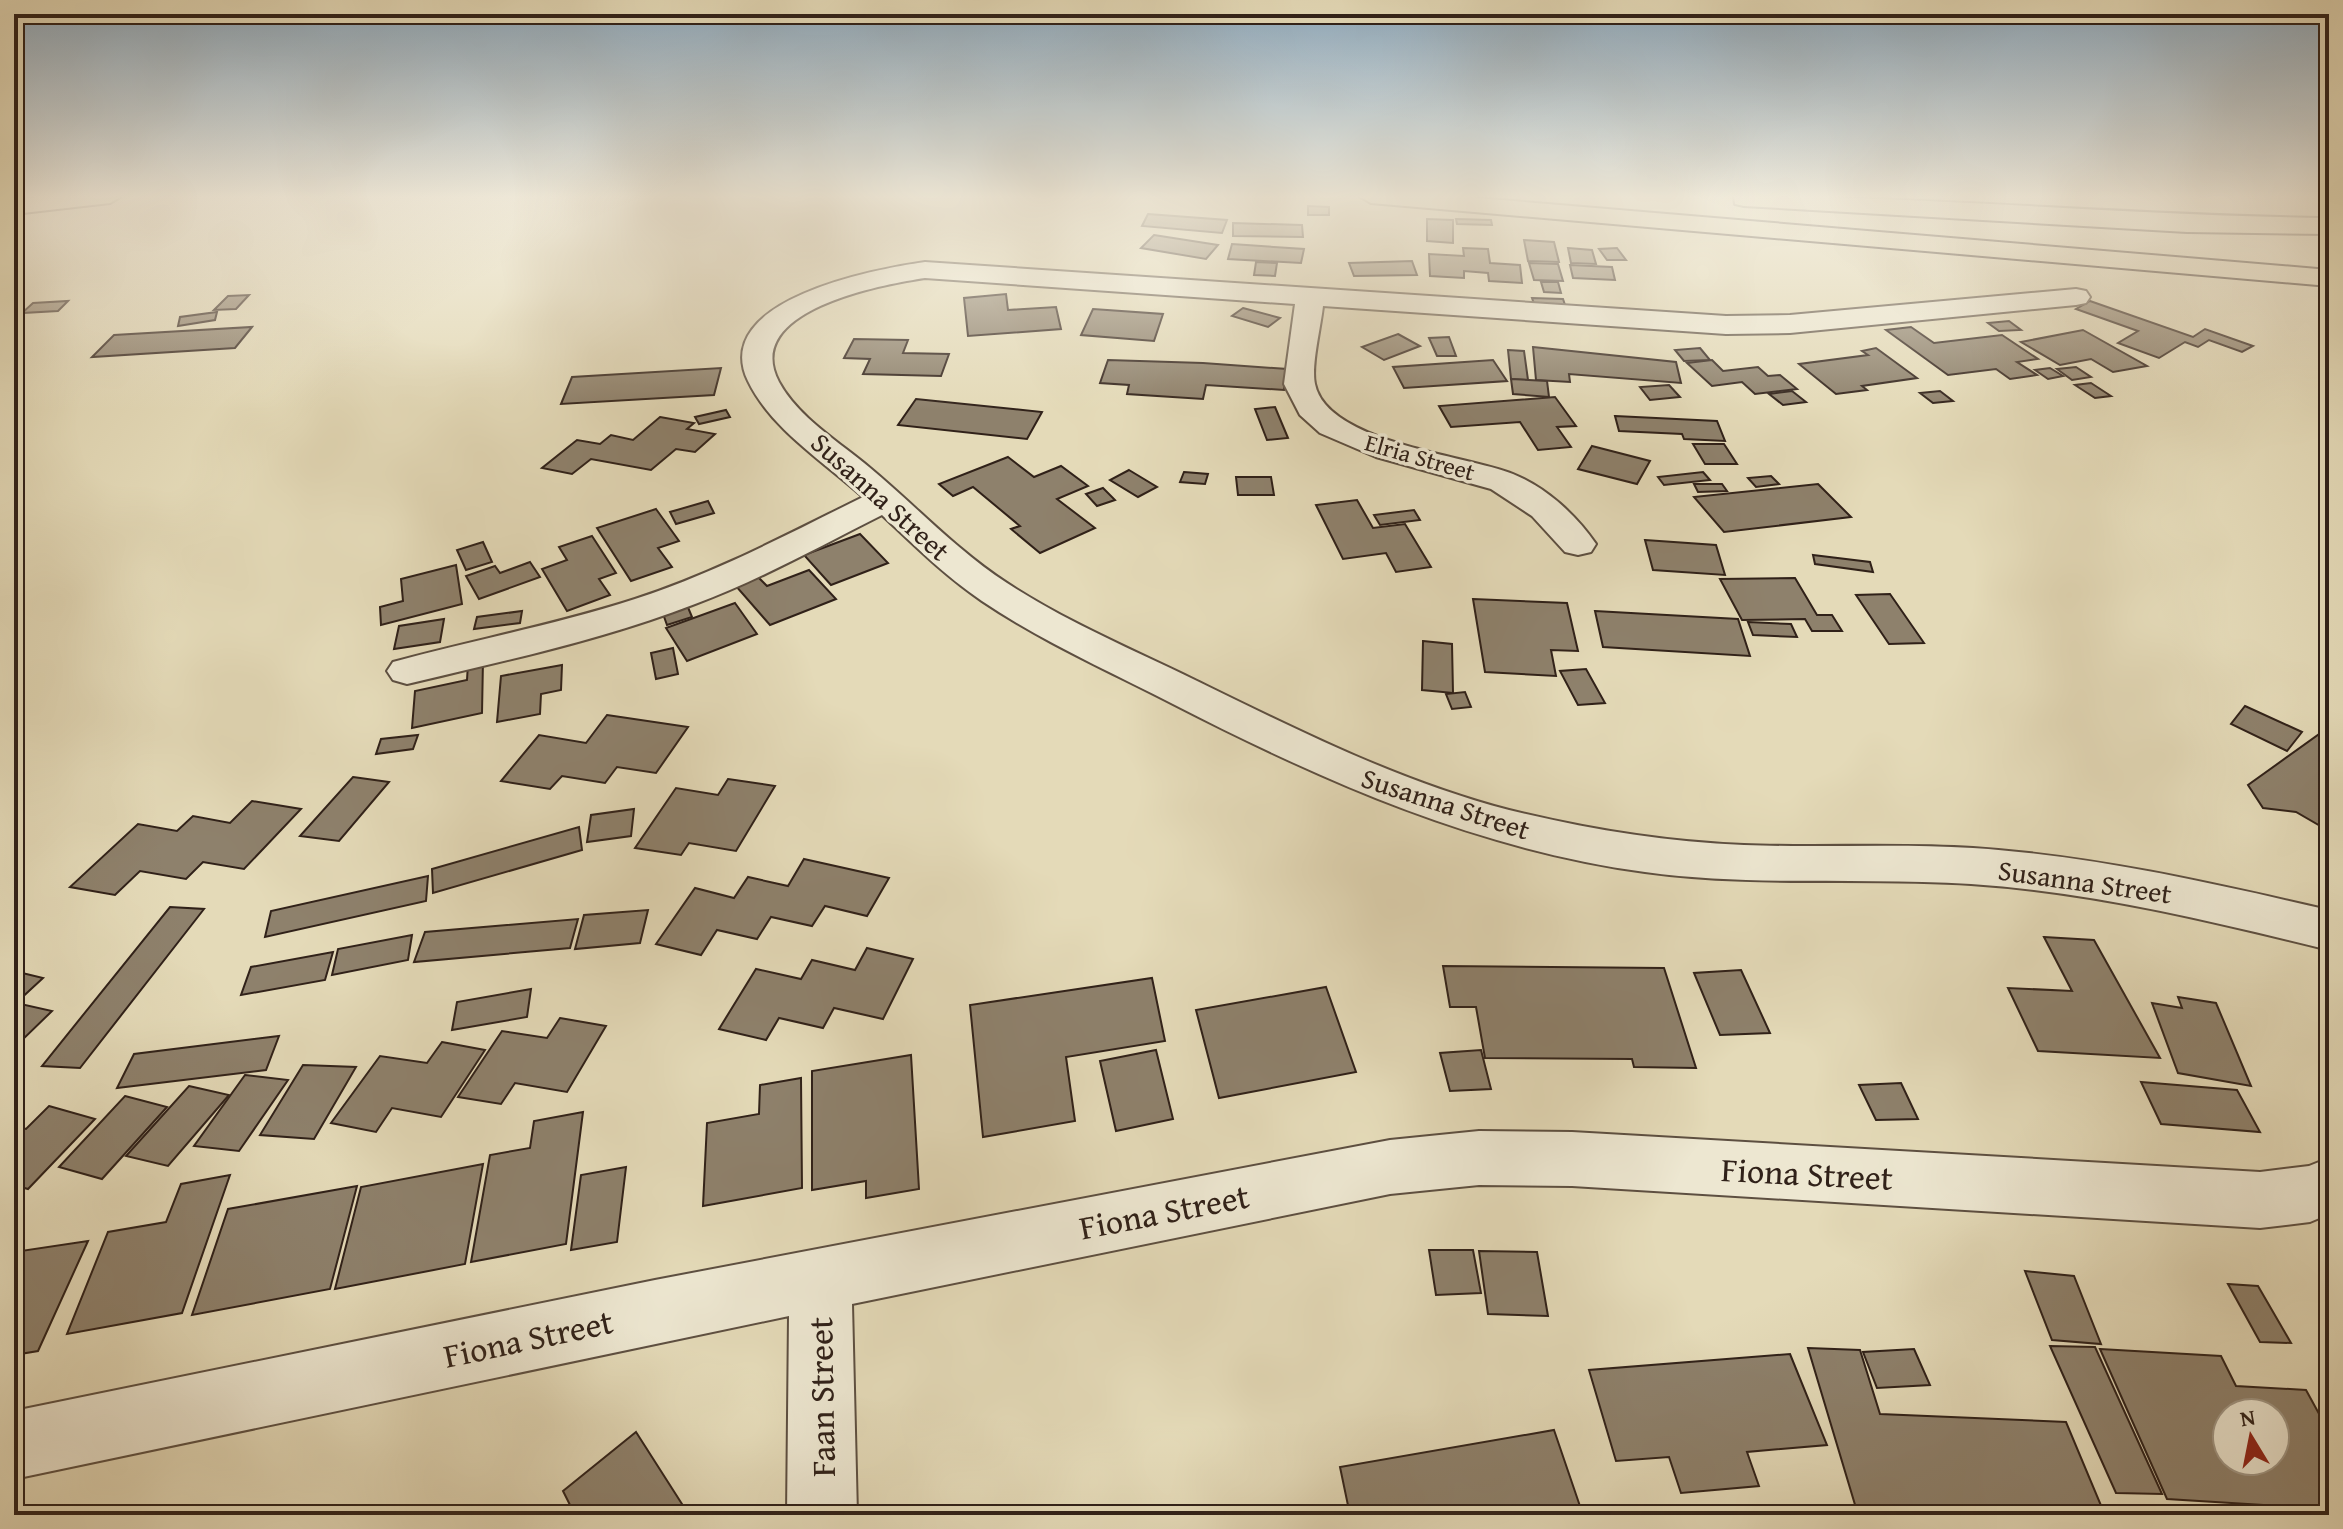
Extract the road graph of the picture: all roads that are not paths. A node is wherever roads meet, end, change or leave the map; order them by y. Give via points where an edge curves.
1 (2205, 267) edge
2 (2329, 278) edge
3 (2076, 297) dead end
4 (1310, 299) junction
5 (886, 499) junction
6 (1578, 544) dead end
7 (407, 671) dead end
8 (2329, 930) edge
9 (2329, 1186) edge
10 (820, 1279) junction
11 (14, 1445) edge
12 (822, 1515) edge

1 - 2 highway
3 - 4 street, Susanna Street via 1738,325
4 - 5 street, Susanna Street via 949,270 885,275 828,291 767,331 760,342 758,367 796,419
4 - 6 street, Elria Street via 1299,384 1321,417 1381,448 1502,482 1554,514
5 - 7 street via 683,595 542,639
5 - 8 street, Susanna Street via 947,557 1013,604 1327,761 1401,794 1477,818 1571,841 1679,858 1796,865 1967,865 2090,878
9 - 10 street, Fiona Street via 2310,1194 2260,1200 1479,1158 1390,1167
10 - 11 street, Fiona Street
10 - 12 street, Faan Street

